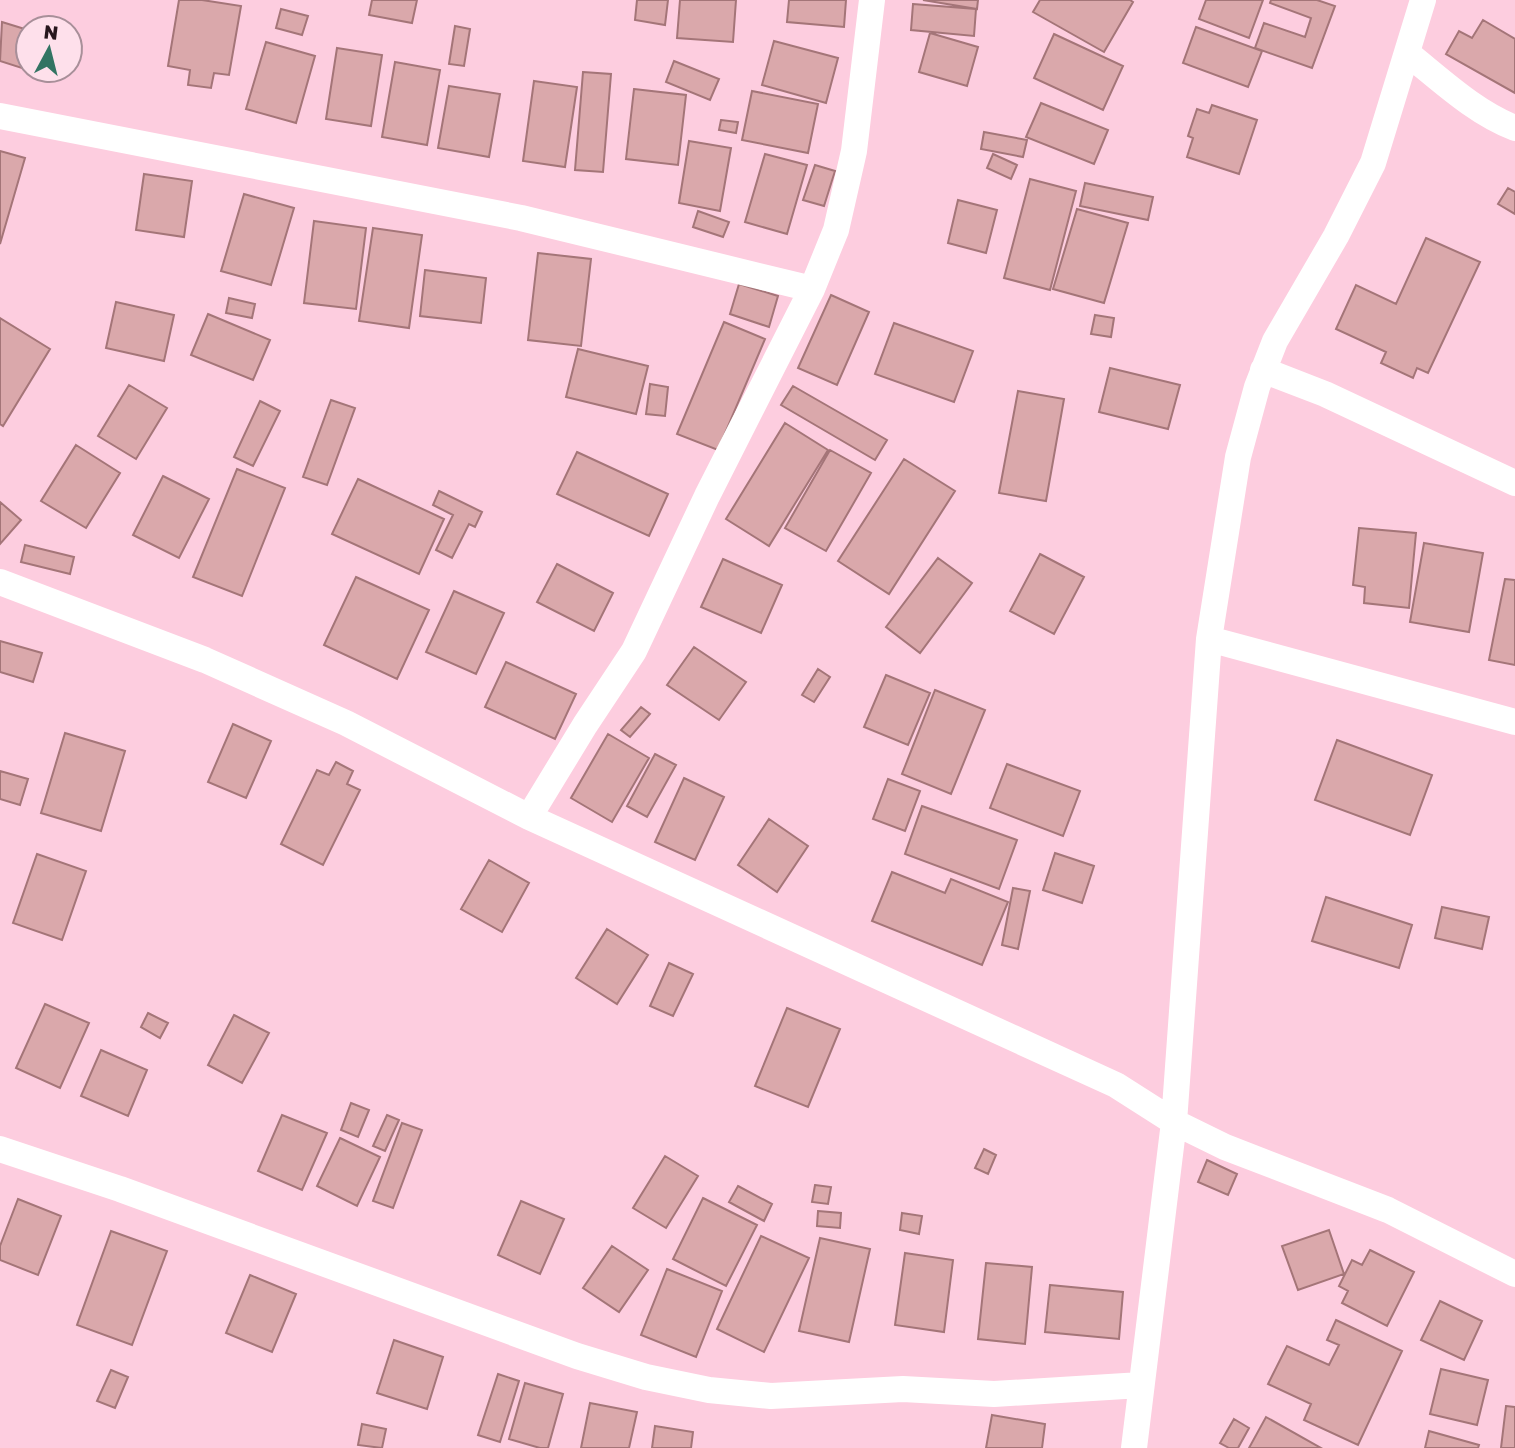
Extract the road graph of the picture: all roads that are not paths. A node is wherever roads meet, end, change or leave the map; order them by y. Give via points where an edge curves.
1 (872, 0) edge
2 (1423, 0) edge
3 (1407, 53) junction
4 (0, 116) edge
5 (1515, 128) edge
6 (812, 289) junction
7 (1263, 370) junction
8 (1515, 483) edge
9 (0, 582) edge
10 (1209, 639) junction
11 (1515, 722) edge
12 (529, 817) junction
13 (1174, 1122) junction
14 (0, 1149) edge
15 (1515, 1274) edge
16 (1141, 1385) junction
17 (1138, 1446) edge

1 - 6 street via 854,151 836,230
2 - 3 street
3 - 5 street via 1460,96
3 - 7 street via 1373,163
4 - 6 street via 521,218
6 - 12 street via 634,651
7 - 8 street
7 - 10 street via 1238,457
9 - 12 street via 205,660 323,712
10 - 11 street
10 - 13 street
12 - 13 street via 1116,1085
13 - 15 street via 1388,1210
13 - 16 street
14 - 16 street via 578,1356 696,1388 771,1396 903,1390 994,1394
16 - 17 street

